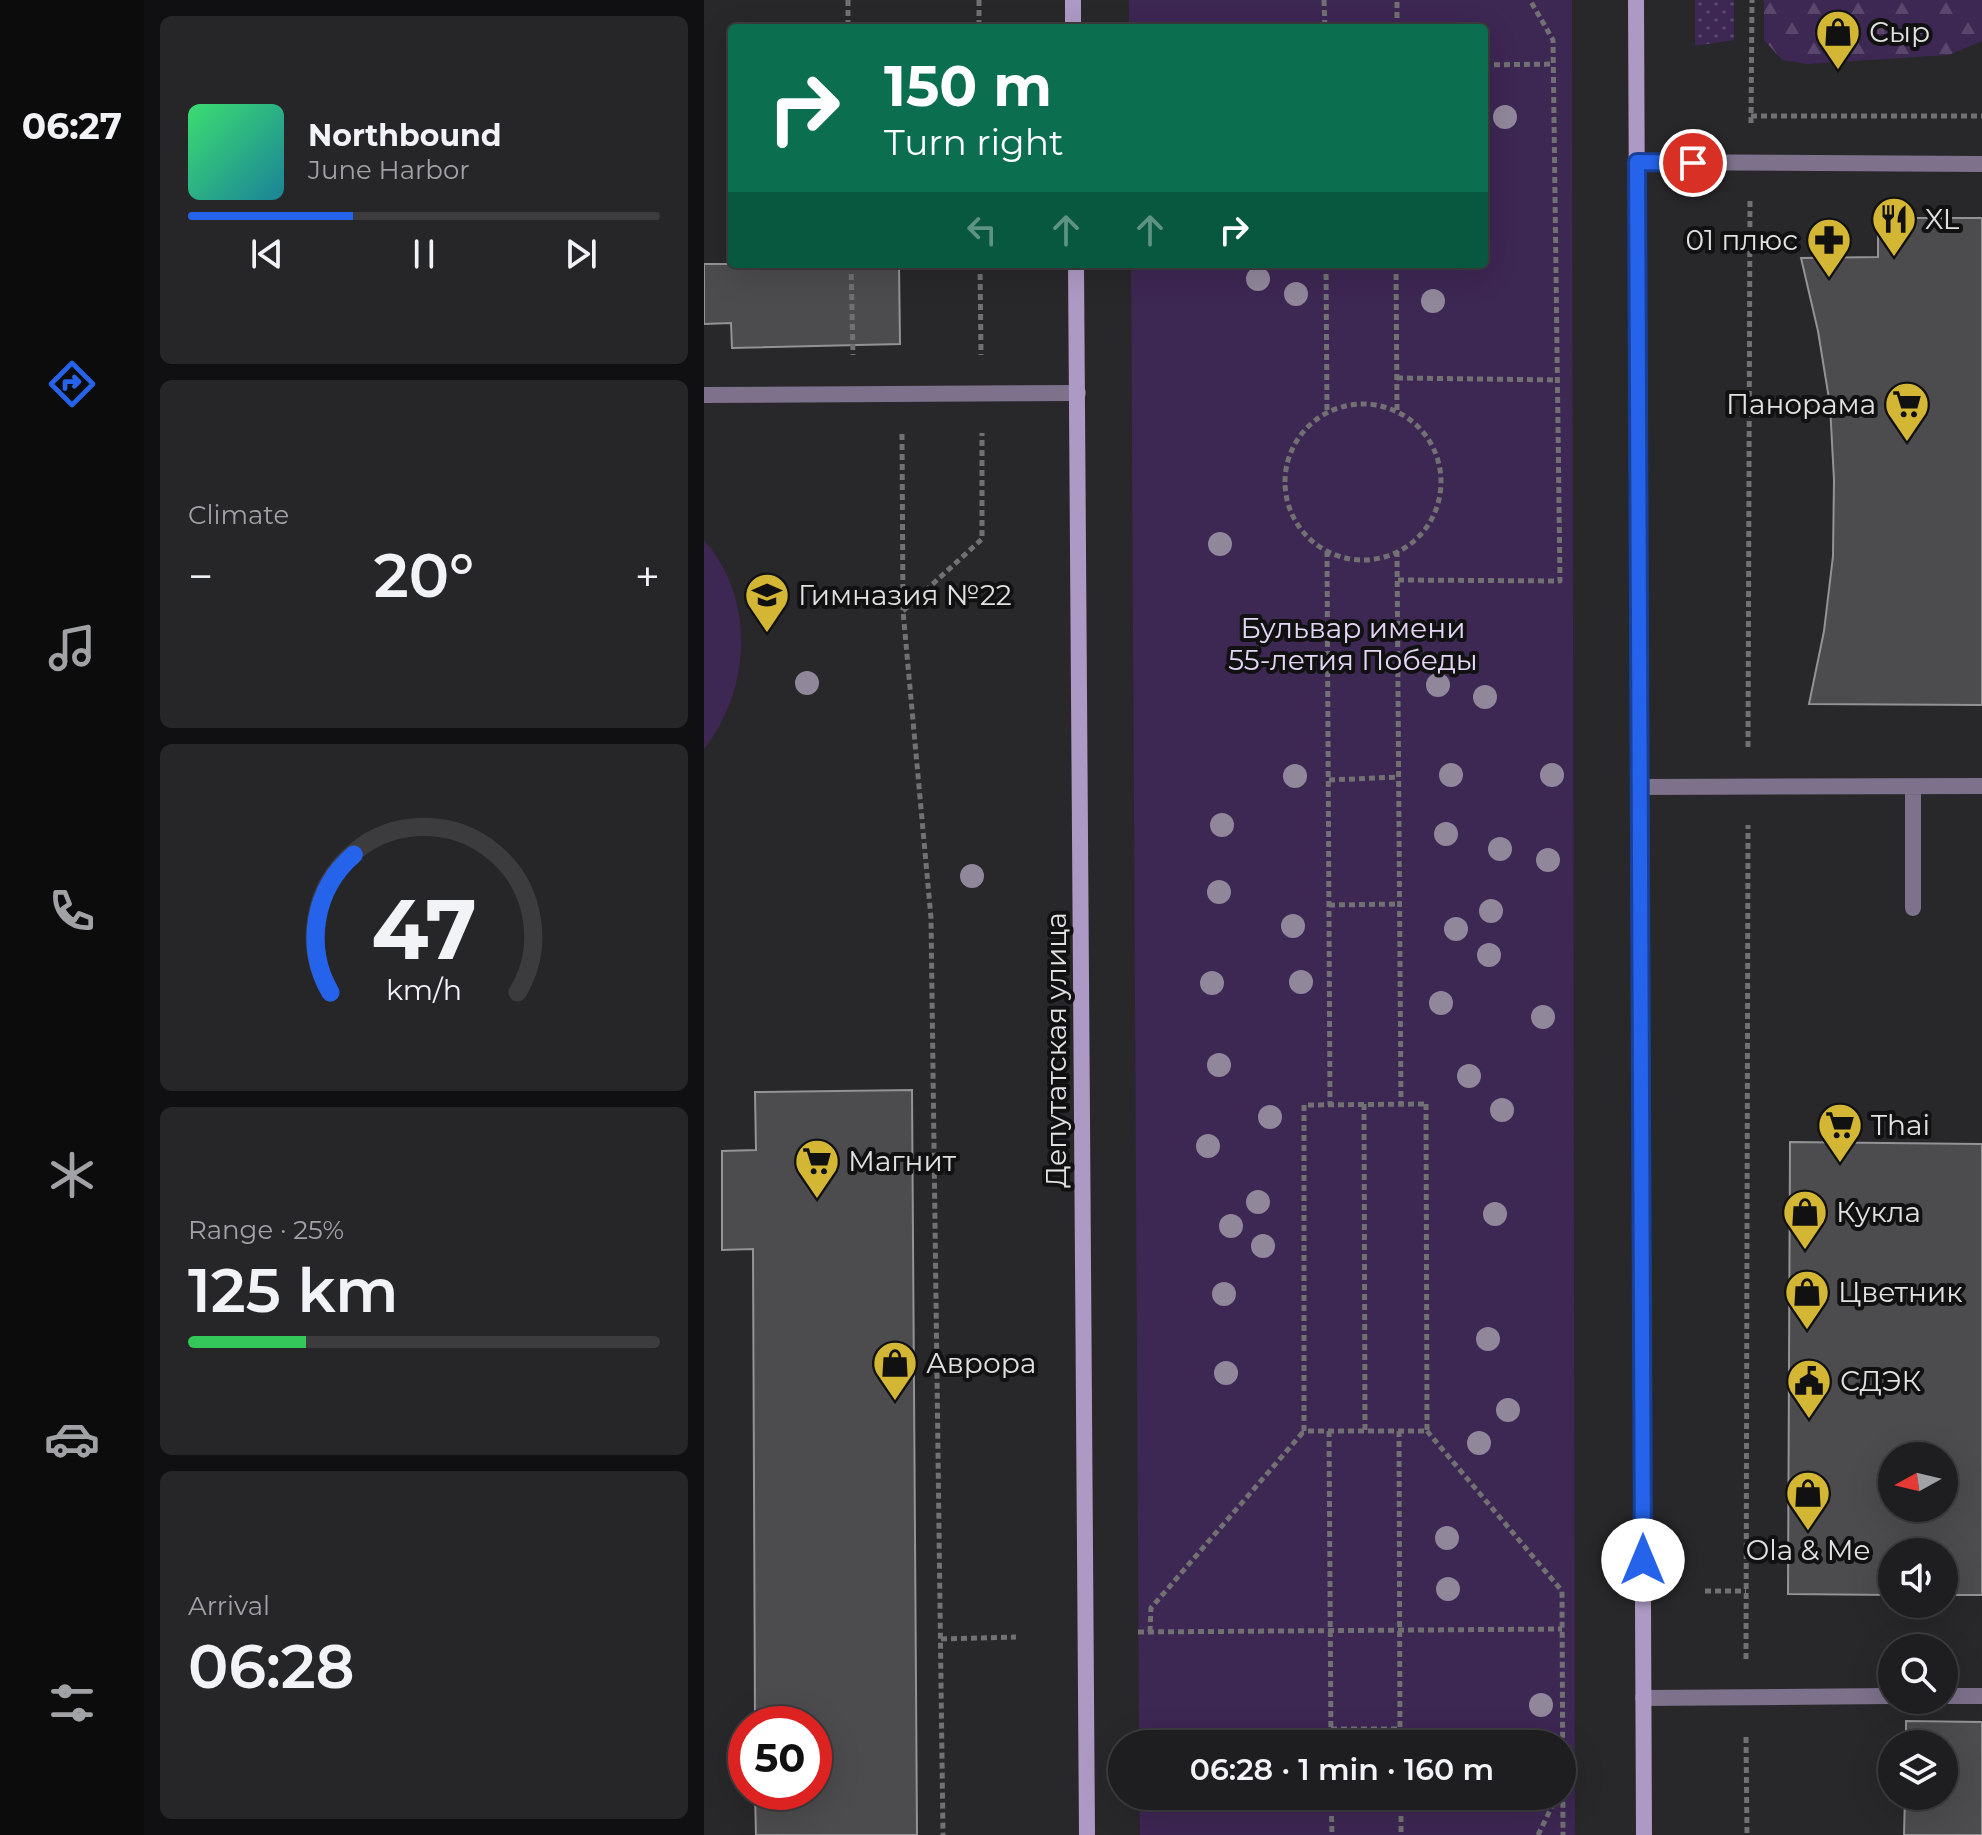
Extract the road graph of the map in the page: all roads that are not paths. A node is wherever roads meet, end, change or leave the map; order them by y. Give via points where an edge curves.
1 (1073, 0) edge
2 (1636, 0) edge
3 (1073, 24) edge
4 (1637, 162) junction
5 (1982, 164) edge
6 (1076, 268) edge
7 (1078, 393) junction
8 (704, 395) edge
9 (1982, 786) edge
10 (1640, 787) junction
11 (1913, 787) junction
12 (1913, 908) dead end
13 (1878, 1696) edge
14 (1958, 1696) edge
15 (1982, 1696) edge
16 (1643, 1698) junction
17 (1087, 1835) edge
18 (1644, 1835) edge

1 - 3 main road
2 - 4 main road
4 - 5 lane
4 - 10 main road
6 - 7 main road, Депутатская улица
7 - 8 lane
7 - 17 main road, Депутатская улица
9 - 11 lane
10 - 11 lane
10 - 16 main road
11 - 12 lane
13 - 16 lane
14 - 15 lane
16 - 18 main road

